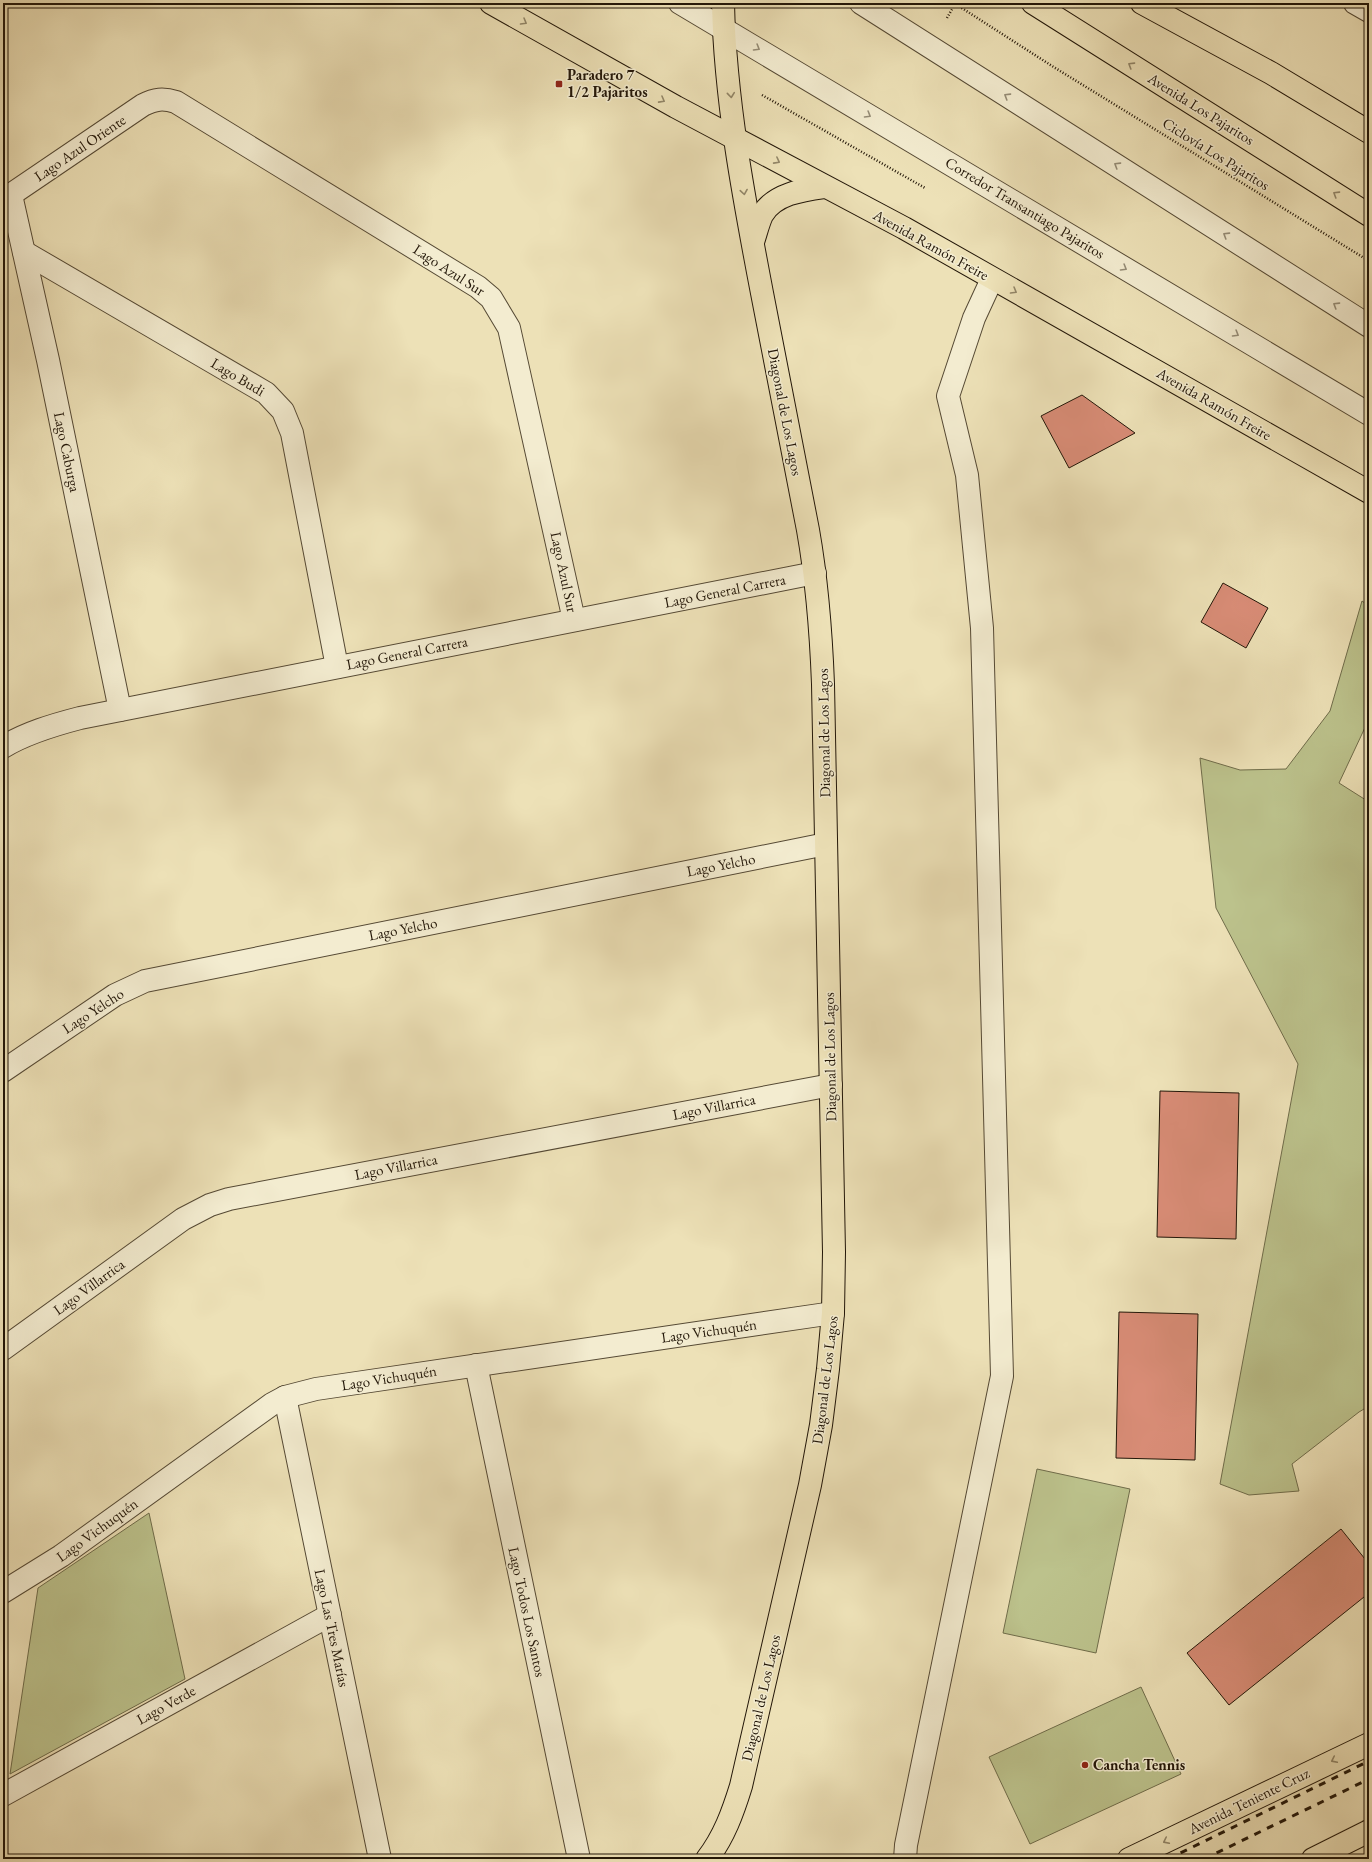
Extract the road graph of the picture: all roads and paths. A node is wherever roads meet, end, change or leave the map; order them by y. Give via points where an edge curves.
1 (491, 3) edge
2 (680, 3) edge
3 (723, 3) edge
4 (861, 3) edge
5 (1033, 3) edge
6 (1142, 3) edge
7 (1355, 3) edge
8 (954, 4) edge
9 (1369, 11) edge
10 (947, 18) dead end
11 (724, 28) junction
12 (762, 95) dead end
13 (160, 99) joint
14 (1369, 132) edge
15 (736, 139) junction
16 (824, 187) junction
17 (925, 188) dead end
18 (7, 198) edge
19 (1369, 215) edge
20 (752, 244) junction
21 (24, 252) junction
22 (1369, 261) edge
23 (992, 279) junction
24 (1369, 326) edge
25 (1369, 414) edge
26 (1369, 492) edge
27 (815, 573) junction
28 (574, 620) junction
29 (337, 667) junction
30 (120, 710) junction
31 (3, 747) edge
32 (826, 844) junction
33 (3, 1071) edge
34 (831, 1085) junction
35 (833, 1313) junction
36 (3, 1349) edge
37 (476, 1365) junction
38 (285, 1397) junction
39 (3, 1592) edge
40 (330, 1615) junction
41 (1369, 1744) edge
42 (3, 1795) edge
43 (1369, 1831) edge
44 (380, 1859) edge
45 (579, 1859) edge
46 (707, 1859) edge
47 (905, 1859) edge
48 (1129, 1859) edge
49 (1313, 1859) edge

1 -> 15 main road, Avenida Ramón Freire
2 - 11 street, Corredor Transantiago Pajaritos
3 - 11 main road, Diagonal de Los Lagos
24 -> 4 street
19 -> 5 main road, Avenida Los Pajaritos
6 - 14 main road via 1271,74
7 - 9 street
8 - 10 path
8 - 22 path, Ciclovía Los Pajaritos
11 -> 15 main road, Diagonal de Los Lagos
11 -> 25 street, Corredor Transantiago Pajaritos
12 - 17 path
13 - 18 street, Lago Azul Oriente via 151,100 143,105
13 - 28 street, Lago Azul Sur via 176,102 478,286 491,298 509,328
15 -> 16 main road, Avenida Ramón Freire
15 -> 20 main road, Diagonal de Los Lagos
16 - 20 main road, Diagonal de Los Lagos via 800,190 772,204 759,221
16 - 23 main road, Avenida Ramón Freire via 904,228
18 - 21 street, Lago Caburga
20 - 27 main road, Diagonal de Los Lagos
21 - 29 street, Lago Budi via 266,393 283,411 292,433
21 - 30 street, Lago Caburga
23 -> 26 main road, Avenida Ramón Freire
23 - 47 street via 974,318 948,396 967,475 982,628 1002,1376
27 - 28 street, Lago General Carrera
27 - 32 main road, Diagonal de Los Lagos via 823,676
28 - 29 street, Lago General Carrera
29 - 30 street, Lago General Carrera
30 - 31 street, Lago General Carrera via 54,725
32 - 33 street, Lago Yelcho via 145,981 115,995
32 - 34 main road, Diagonal de Los Lagos
34 - 35 main road, Diagonal de Los Lagos
34 - 36 street, Lago Villarrica via 230,1199 210,1205 183,1219
35 - 37 street, Lago Vichuquén
35 - 46 main road, Diagonal de Los Lagos via 823,1411 810,1485 743,1778 734,1810
37 - 38 street, Lago Vichuquén via 316,1389
37 - 45 street, Lago Todos Los Santos
38 - 39 street, Lago Vichuquén via 60,1556
38 - 40 street, Lago Las Tres Marías
40 - 42 street, Lago Verde
40 - 44 street, Lago Las Tres Marías
41 -> 48 main road, Avenida Teniente Cruz
43 - 49 main road

